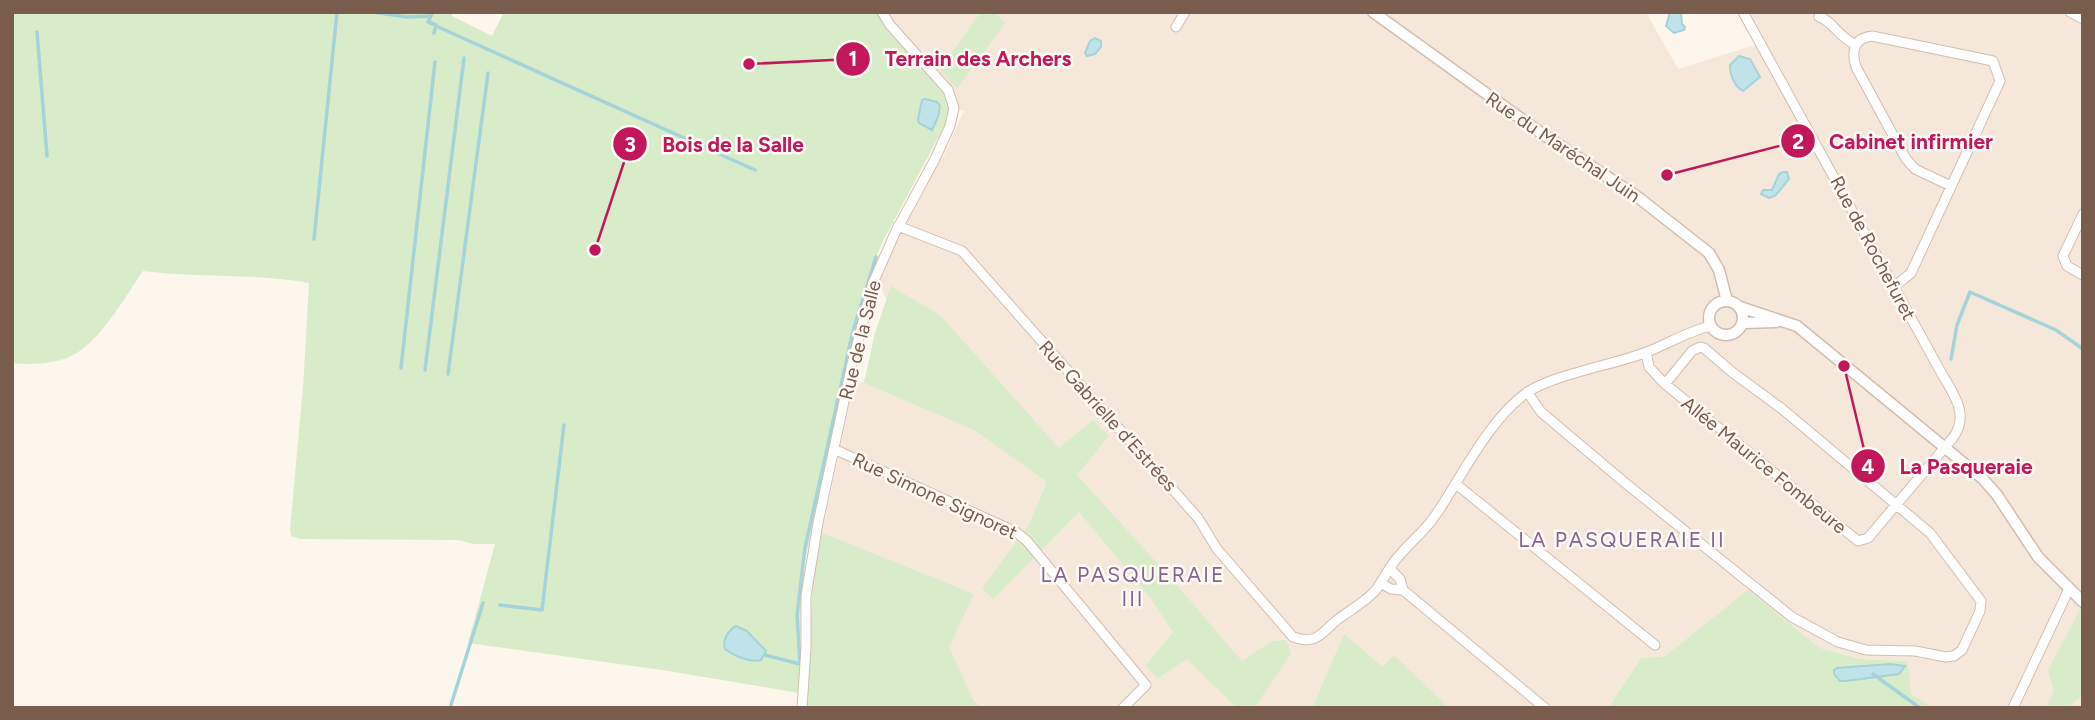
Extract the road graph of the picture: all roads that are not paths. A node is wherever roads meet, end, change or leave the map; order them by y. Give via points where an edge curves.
1 (882, 12) edge
2 (1185, 12) edge
3 (1373, 12) edge
4 (1743, 12) edge
5 (2070, 12) edge
6 (1819, 16) dead end
7 (2083, 19) edge
8 (1176, 27) dead end
9 (1855, 44) junction
10 (1951, 186) junction
11 (2083, 214) edge
12 (898, 226) junction
13 (2083, 275) edge
14 (1894, 287) junction
15 (1727, 301) junction
16 (1740, 307) junction
17 (1789, 322) junction
18 (1743, 323) junction
19 (1711, 326) junction
20 (1646, 352) junction
21 (1665, 384) junction
22 (1528, 393) junction
23 (1944, 447) junction
24 (834, 449) junction
25 (1456, 484) junction
26 (1897, 505) junction
27 (1391, 569) junction
28 (1381, 583) junction
29 (2069, 589) junction
30 (1403, 590) junction
31 (2083, 602) edge
32 (1656, 645) dead end
33 (802, 708) edge
34 (1123, 708) edge
35 (1545, 708) edge
36 (2013, 708) edge

1 - 12 street, Rue de la Salle via 948,90 954,108 935,159
2 - 8 street
3 - 15 street, Rue du Maréchal Juin via 1639,198 1709,253
4 - 14 street, Rue de Rochefuret
5 - 7 street
6 - 9 street via 1844,40
9 - 10 street via 1856,67 1906,159 1915,169
9 - 10 street via 1872,36 1993,61 2000,81
10 - 14 street via 1911,273
11 - 13 street via 2063,256 2067,265
12 - 24 street, Rue de la Salle via 873,282
12 - 28 street, Rue Gabrielle d’Estrées via 962,251 1198,518 1217,549 1293,637 1317,638
14 - 23 street, Rue de Rochefuret via 1961,411 1959,429
15 - 16 street
15 - 19 street via 1712,308
16 - 17 street
16 - 18 street
17 - 18 street
17 - 23 street
18 - 19 street via 1728,336
19 - 20 street
20 - 21 street, Allée Maurice Fombeure via 1649,367
20 - 22 street
21 - 26 street, Allée Maurice Fombeure via 1858,541 1868,538
21 - 26 street via 1692,351 1704,348
22 - 25 street via 1490,432
22 - 26 street via 1542,412 1624,482 1792,617 1820,634 1852,648 1946,657 1959,653 1981,601 1936,540
23 - 26 street, Allée Maurice Fombeure
23 - 29 street via 1988,484 2038,558
24 - 33 street, Rue de la Salle via 806,596
24 - 34 street, Rue Simone Signoret via 1027,541 1146,685
25 - 27 street
25 - 32 street
27 - 28 street
27 - 30 street
28 - 30 street
29 - 31 street
29 - 36 street
30 - 35 street

